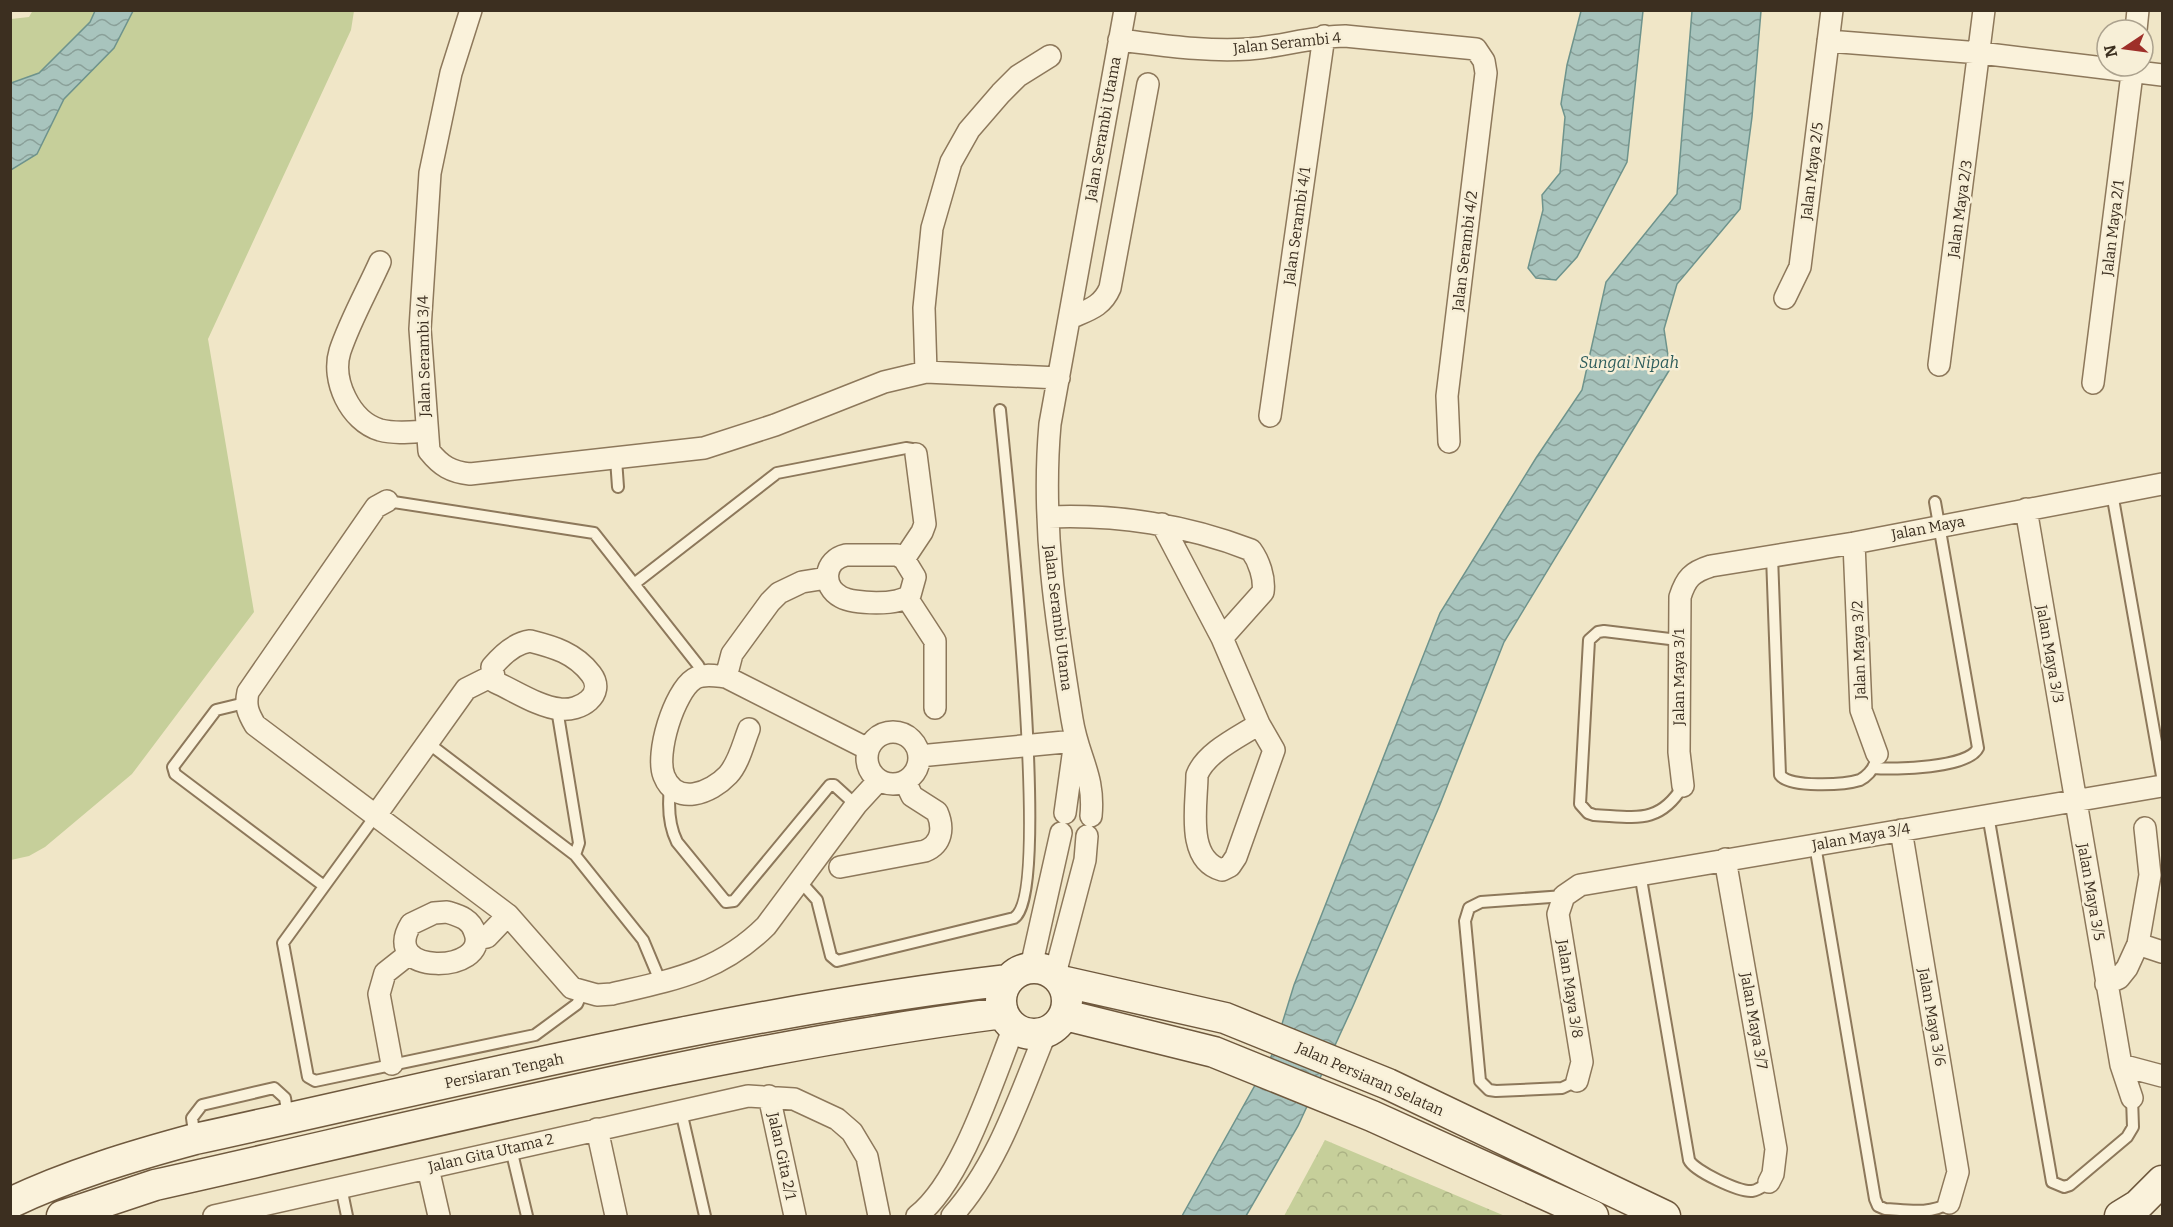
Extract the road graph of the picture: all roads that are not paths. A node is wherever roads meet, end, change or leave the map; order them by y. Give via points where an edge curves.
1 (471, 10) edge
2 (1125, 10) edge
3 (1832, 10) edge
4 (1984, 10) edge
5 (1324, 36) junction
6 (1119, 40) junction
7 (1828, 41) junction
8 (1980, 53) junction
9 (1050, 56) dead end
10 (1484, 61) joint
11 (2095, 65) edge
12 (2132, 78) edge
13 (1148, 84) dead end
14 (1100, 149) junction
15 (1134, 153) junction
16 (380, 262) dead end
17 (1785, 298) dead end
18 (1070, 318) junction
19 (1939, 365) dead end
20 (926, 372) junction
21 (1059, 378) junction
22 (2093, 383) dead end
23 (1000, 410) dead end
24 (1270, 416) dead end
25 (426, 431) junction
26 (1449, 442) dead end
27 (916, 454) joint
28 (616, 459) junction
29 (2163, 484) edge
30 (618, 487) dead end
31 (2112, 493) junction
32 (387, 501) joint
33 (1935, 502) dead end
34 (2026, 509) junction
35 (1048, 518) junction
36 (1162, 524) junction
37 (1938, 526) junction
38 (1854, 543) junction
39 (1772, 556) junction
40 (904, 559) junction
41 (1693, 572) joint
42 (827, 578) junction
43 (634, 585) junction
44 (907, 598) junction
45 (1222, 638) junction
46 (1678, 640) junction
47 (703, 675) junction
48 (492, 676) junction
49 (726, 677) junction
50 (245, 703) junction
51 (934, 708) dead end
52 (557, 709) junction
53 (1259, 724) junction
54 (749, 729) dead end
55 (1075, 741) junction
56 (428, 743) junction
57 (1030, 745) junction
58 (868, 750) junction
59 (919, 756) junction
60 (1875, 761) junction
61 (2163, 776) edge
62 (879, 780) junction
63 (905, 782) junction
64 (1683, 786) joint
65 (2163, 786) edge
66 (670, 788) junction
67 (2075, 799) junction
68 (856, 805) junction
69 (376, 815) junction
70 (1988, 815) junction
71 (2145, 828) dead end
72 (1901, 830) junction
73 (1815, 845) junction
74 (575, 855) junction
75 (1725, 860) junction
76 (840, 867) dead end
77 (1640, 873) junction
78 (799, 880) junction
79 (324, 886) junction
80 (1564, 896) junction
81 (508, 915) junction
82 (477, 939) junction
83 (2138, 944) junction
84 (2163, 952) edge
85 (409, 954) junction
86 (1039, 975) junction
87 (661, 983) junction
88 (2106, 984) junction
89 (584, 991) junction
90 (1008, 1020) junction
91 (1055, 1024) junction
92 (392, 1064) junction
93 (2121, 1065) junction
94 (2163, 1076) edge
95 (1577, 1081) joint
96 (768, 1096) junction
97 (2132, 1098) joint
98 (681, 1111) junction
99 (597, 1129) junction
100 (511, 1149) junction
101 (428, 1168) junction
102 (2163, 1181) edge
103 (1768, 1182) joint
104 (341, 1187) junction
105 (10, 1203) edge
106 (1949, 1203) joint
107 (62, 1216) edge
108 (214, 1216) edge
109 (347, 1216) edge
110 (439, 1216) edge
111 (527, 1216) edge
112 (616, 1216) edge
113 (705, 1216) edge
114 (795, 1216) edge
115 (879, 1216) edge
116 (917, 1216) edge
117 (952, 1216) edge
118 (1593, 1216) edge
119 (1665, 1216) edge
120 (2120, 1216) edge

1 - 25 street, Jalan Serambi 3/4 via 451,73 430,173 420,328
2 - 6 street, Jalan Serambi Utama
3 - 7 street, Jalan Maya 2/5
4 - 8 street, Jalan Maya 2/3
5 - 6 street, Jalan Serambi 4 via 1241,49
5 - 10 street, Jalan Serambi 4 via 1463,46 1476,49
5 - 24 street, Jalan Serambi 4/1
6 - 14 street, Jalan Serambi Utama
7 - 8 street
7 - 17 street, Jalan Maya 2/5 via 1800,267
8 - 11 street
8 - 19 street, Jalan Maya 2/3
9 - 20 street via 1017,76 1001,93 969,130 951,162 932,228 924,308
10 - 26 street, Jalan Serambi 4/2 via 1485,90 1447,396
12 - 22 street, Jalan Maya 2/1
13 - 15 street
14 - 15 street
14 - 18 street, Jalan Serambi Utama
15 - 18 street via 1106,299
16 - 25 street, Jalan Serambi 3/4 via 340,352 337,370 342,391 363,420 378,429
18 - 21 street, Jalan Serambi Utama
20 - 21 street
20 - 28 street via 884,382 704,448
21 - 35 street, Jalan Serambi Utama via 1046,472
23 - 57 lane
25 - 28 street via 429,451 438,463 454,473
27 - 40 street via 925,524
27 - 43 lane via 906,448 777,473
28 - 30 lane
29 - 31 street, Jalan Maya
31 - 34 street, Jalan Maya
31 - 61 lane
32 - 43 lane via 590,531
32 - 50 street via 376,507 248,692
33 - 37 lane
34 - 37 street, Jalan Maya
34 - 67 street, Jalan Maya 3/3
35 - 36 street via 1082,516
35 - 55 street, Jalan Serambi Utama via 1053,602
36 - 45 street
36 - 45 street via 1243,547 1256,557 1263,592
37 - 38 street, Jalan Maya
37 - 60 lane via 1978,748 1968,758 1901,771
38 - 39 street, Jalan Maya
38 - 60 street, Jalan Maya 3/2 via 1861,710
39 - 41 street, Jalan Maya
39 - 60 lane via 1780,775 1792,783 1842,783 1862,779
40 - 42 street via 897,555 841,556 828,568
40 - 44 street via 915,578
41 - 46 street, Jalan Maya 3/1 via 1680,597
42 - 44 street via 837,595 852,601 893,602
42 - 49 street via 802,582 779,592 732,654
43 - 47 lane
44 - 51 street via 936,641
45 - 53 street
46 - 64 street, Jalan Maya 3/1
46 - 64 lane via 1604,631 1589,640 1580,804 1588,813 1651,816 1663,811
47 - 49 street
47 - 66 street via 693,679 675,702 661,765
48 - 52 street via 495,682
48 - 52 street via 492,667 499,658 521,642 563,650 592,674 595,685 591,700 582,707
48 - 56 street via 466,689
49 - 58 street
50 - 69 street via 255,725
50 - 79 lane via 216,710 173,768
52 - 74 lane via 579,843
53 - 53 street via 1274,750 1236,857 1222,870 1212,867 1201,856 1197,775 1200,766
54 - 66 street via 728,775 707,791 681,794
55 - 57 street
55 - 86 street, Jalan Serambi Utama
55 - 86 street, Jalan Serambi Utama via 1090,776 1093,798 1085,860
56 - 69 street
56 - 74 lane
57 - 59 street
57 - 78 lane via 1027,887 1017,917 837,962 831,956 817,900
58 - 59 street via 879,736 895,732 910,738
58 - 62 street via 869,766
59 - 63 street via 917,769
62 - 63 street
62 - 68 street
63 - 76 street via 912,796 937,812 942,828 935,845 925,851
65 - 67 street, Jalan Maya 3/4
66 - 68 lane via 668,801 674,835 726,902 734,901 830,785
67 - 70 street, Jalan Maya 3/4
67 - 88 street, Jalan Maya 3/5
68 - 78 street
69 - 79 lane
69 - 81 street
70 - 72 street, Jalan Maya 3/4
70 - 97 lane via 2052,1182 2070,1185 2127,1137 2133,1127
71 - 83 street via 2150,875
72 - 73 street, Jalan Maya 3/4
72 - 106 street, Jalan Maya 3/6 via 1958,1172
73 - 75 street, Jalan Maya 3/4
73 - 106 lane via 1875,1199 1885,1209 1929,1211
74 - 87 lane via 644,940
75 - 77 street, Jalan Maya 3/4
75 - 103 street, Jalan Maya 3/7 via 1776,1149
77 - 80 street, Jalan Maya 3/4 via 1580,885
77 - 103 lane via 1689,1160 1698,1171 1745,1191 1762,1188
78 - 87 street via 752,940 713,966
79 - 92 lane via 283,944 308,1077 315,1081
80 - 95 street, Jalan Maya 3/8 via 1558,914 1582,1062
80 - 95 lane via 1481,902 1469,908 1465,921 1480,1081 1496,1091 1562,1088
81 - 82 street via 487,937
81 - 89 street via 572,988
82 - 85 street via 468,955 450,963 424,963
82 - 85 street via 464,917 434,913 411,924 406,932
83 - 84 street
83 - 88 street via 2120,978
85 - 92 street via 385,973 379,994
86 - 90 street via 1001,996
86 - 91 street via 1068,997
86 - 105 street, Persiaran Tengah via 752,1017 195,1139 147,1151
86 - 119 street, Jalan Persiaran Selatan via 1225,1018 1388,1084
87 - 89 street via 612,994
88 - 93 street, Jalan Maya 3/5
89 - 92 lane via 577,1004 535,1035
90 - 91 street via 1029,1034
90 - 107 street via 870,1031 758,1051 155,1185
90 - 116 street via 974,1129 940,1191
91 - 117 street via 1000,1142 963,1205
91 - 118 street via 1214,1052 1372,1116
93 - 94 street
93 - 97 street, Jalan Maya 3/5
96 - 98 street, Jalan Gita Utama 2 via 748,1096
96 - 114 street, Jalan Gita 2/1
96 - 115 street, Jalan Gita Utama 2 via 794,1099 837,1119 852,1132 867,1156
98 - 99 street, Jalan Gita Utama 2
98 - 113 lane
99 - 100 street, Jalan Gita Utama 2
99 - 112 street
100 - 101 street, Jalan Gita Utama 2
100 - 111 lane
101 - 104 street, Jalan Gita Utama 2
101 - 110 street
102 - 120 street
104 - 108 street, Jalan Gita Utama 2
104 - 109 lane

